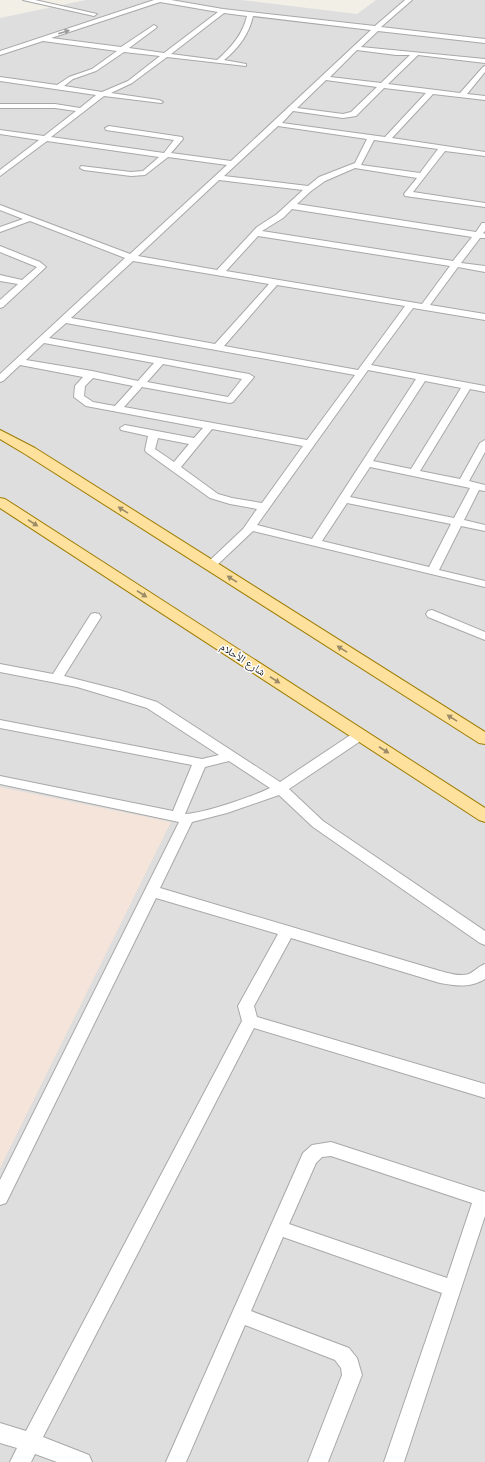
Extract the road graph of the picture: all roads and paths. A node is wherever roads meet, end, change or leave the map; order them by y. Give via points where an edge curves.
1 (26, 0) edge
2 (138, 0) edge
3 (160, 0) edge
4 (409, 0) edge
5 (223, 11) junction
6 (94, 14) junction
7 (250, 14) junction
8 (80, 19) dead end
9 (154, 27) dead end
10 (376, 28) junction
11 (42, 39) junction
12 (485, 41) edge
13 (355, 48) junction
14 (123, 49) junction
15 (0, 53) edge
16 (416, 53) junction
17 (166, 55) junction
18 (485, 61) edge
19 (218, 62) junction
20 (244, 65) dead end
21 (485, 68) edge
22 (324, 78) junction
23 (0, 79) edge
24 (383, 85) junction
25 (57, 88) junction
26 (432, 91) junction
27 (101, 94) junction
28 (462, 95) junction
29 (485, 98) edge
30 (159, 102) dead end
31 (0, 106) edge
32 (292, 109) junction
33 (82, 110) junction
34 (276, 124) junction
35 (109, 128) dead end
36 (0, 132) edge
37 (45, 138) junction
38 (372, 138) junction
39 (387, 140) junction
40 (443, 148) junction
41 (485, 154) edge
42 (166, 155) junction
43 (233, 164) junction
44 (355, 166) junction
45 (84, 168) dead end
46 (0, 174) edge
47 (422, 176) junction
48 (218, 178) junction
49 (309, 188) junction
50 (485, 205) edge
51 (291, 206) junction
52 (0, 207) edge
53 (29, 219) junction
54 (485, 225) edge
55 (0, 230) edge
56 (256, 233) junction
57 (482, 235) edge
58 (0, 249) edge
59 (132, 258) junction
60 (456, 265) junction
61 (485, 269) edge
62 (219, 273) junction
63 (0, 278) edge
64 (274, 282) junction
65 (24, 283) junction
66 (0, 305) edge
67 (410, 305) junction
68 (424, 307) junction
69 (485, 317) edge
70 (65, 320) junction
71 (43, 340) junction
72 (218, 347) junction
73 (161, 361) junction
74 (18, 362) junction
75 (363, 370) junction
76 (92, 374) junction
77 (422, 378) junction
78 (0, 379) edge
79 (140, 383) junction
80 (467, 386) junction
81 (485, 389) edge
82 (117, 409) junction
83 (210, 426) junction
84 (125, 428) dead end
85 (0, 434) edge
86 (154, 434) junction
87 (196, 442) junction
88 (485, 443) edge
89 (310, 444) junction
90 (367, 464) junction
91 (175, 468) junction
92 (414, 473) junction
93 (463, 483) junction
94 (480, 487) edge
95 (344, 499) junction
96 (0, 502) edge
97 (265, 507) junction
98 (458, 522) junction
99 (250, 527) junction
100 (485, 528) edge
101 (315, 543) junction
102 (211, 566) junction
103 (433, 571) junction
104 (485, 584) edge
105 (432, 614) dead end
106 (94, 617) dead end
107 (485, 635) edge
108 (0, 668) edge
109 (56, 678) junction
110 (0, 724) edge
111 (360, 735) junction
112 (485, 739) edge
113 (230, 756) junction
114 (200, 763) junction
115 (0, 780) edge
116 (280, 788) junction
117 (485, 816) edge
118 (182, 818) junction
119 (151, 891) junction
120 (287, 932) junction
121 (485, 939) edge
122 (485, 970) edge
123 (250, 1021) junction
124 (485, 1091) edge
125 (0, 1198) edge
126 (484, 1200) edge
127 (279, 1228) junction
128 (452, 1288) junction
129 (240, 1315) junction
130 (0, 1433) edge
131 (30, 1442) junction
132 (20, 1462) edge
133 (82, 1462) edge
134 (176, 1462) edge
135 (318, 1462) edge
136 (394, 1462) edge

1 - 6 street
2 - 6 street
3 - 5 street
11 -> 3 street
4 - 10 street
5 - 7 street
5 - 17 street
6 - 8 street
7 - 10 street
7 - 19 street via 236,46
9 - 14 street
10 - 12 street
10 - 13 street
11 - 14 street
11 - 15 street
13 - 16 street
13 - 22 street
14 - 17 street
14 - 25 street via 94,70 71,78
16 - 18 street
16 - 24 street
17 - 19 street
17 - 27 street via 130,82
19 - 20 street
21 - 28 street
22 - 24 street
22 - 32 street
23 - 25 street
24 - 26 street
24 - 32 street via 348,116
25 - 27 street
26 - 28 street
26 - 39 street
27 - 30 street
27 - 33 street
28 - 29 street
31 - 33 street via 55,106
32 - 34 street
33 - 37 street
34 - 38 street
34 - 43 street
35 - 42 street via 179,139
36 - 37 street
37 - 42 street
37 - 46 street
38 - 39 street
38 - 44 street
39 - 40 street
40 - 41 street
40 - 47 street
42 - 43 street
42 - 45 street via 145,173 139,174
43 - 48 street
44 - 47 street
44 - 49 street via 322,179
47 - 50 street via 408,194
48 - 49 street
48 - 59 street
49 - 51 street
51 - 56 street
51 - 57 street
52 - 53 street
53 - 55 street
53 - 59 street
54 - 57 street
56 - 60 street
56 - 62 street
57 - 60 street
58 - 65 street via 42,267
59 - 62 street
59 - 70 street
60 - 61 street
60 - 68 street
62 - 64 street
63 - 65 street
64 - 67 street
64 - 72 street
65 - 66 street
67 - 68 street
67 - 75 street
68 - 69 street
70 - 71 street
70 - 72 street
71 - 73 street
71 - 74 street
72 - 75 street
73 - 79 street
73 - 79 street via 249,377 230,400
74 - 76 street
74 - 78 street
75 - 77 street
75 - 89 street
76 - 79 street
76 - 82 street via 82,382 78,390 79,397 90,404
77 - 80 street
77 - 90 street
79 - 82 street
80 - 81 street
80 - 92 street
82 - 83 street
83 - 87 street
83 - 89 street
84 - 86 street
102 -> 85 main road
86 - 87 street
86 - 91 street via 150,450
87 - 91 street
88 - 93 street
89 - 97 street
90 - 92 street
90 - 95 street
91 - 97 street via 214,496
92 - 93 street
93 - 94 street
94 - 98 street
95 - 98 street
95 - 101 street
96 -> 111 main road, شارع الأحلام
97 - 99 street
98 - 100 street
98 - 103 street
99 - 101 street
99 - 102 street
101 - 103 street
112 -> 102 main road
103 - 104 street
105 - 107 street
106 - 109 street
108 - 109 street
109 - 113 street via 152,705
110 - 114 street
111 - 116 street
111 -> 117 main road, شارع الأحلام
113 - 114 street
113 - 116 street
114 - 118 street
115 - 118 street
116 - 118 street via 222,810
116 - 121 street via 318,824
118 - 119 street
119 - 120 street
119 - 125 street
120 - 122 street via 460,981 470,981
120 - 123 street via 246,1006
123 - 124 street
123 - 131 street
126 - 127 street via 331,1150 318,1150 309,1158
126 - 128 street
127 - 128 street
127 - 129 street
128 - 136 street
129 - 134 street
129 - 135 street via 342,1354 350,1364 352,1375
130 - 131 street
131 - 132 street
131 - 133 street

